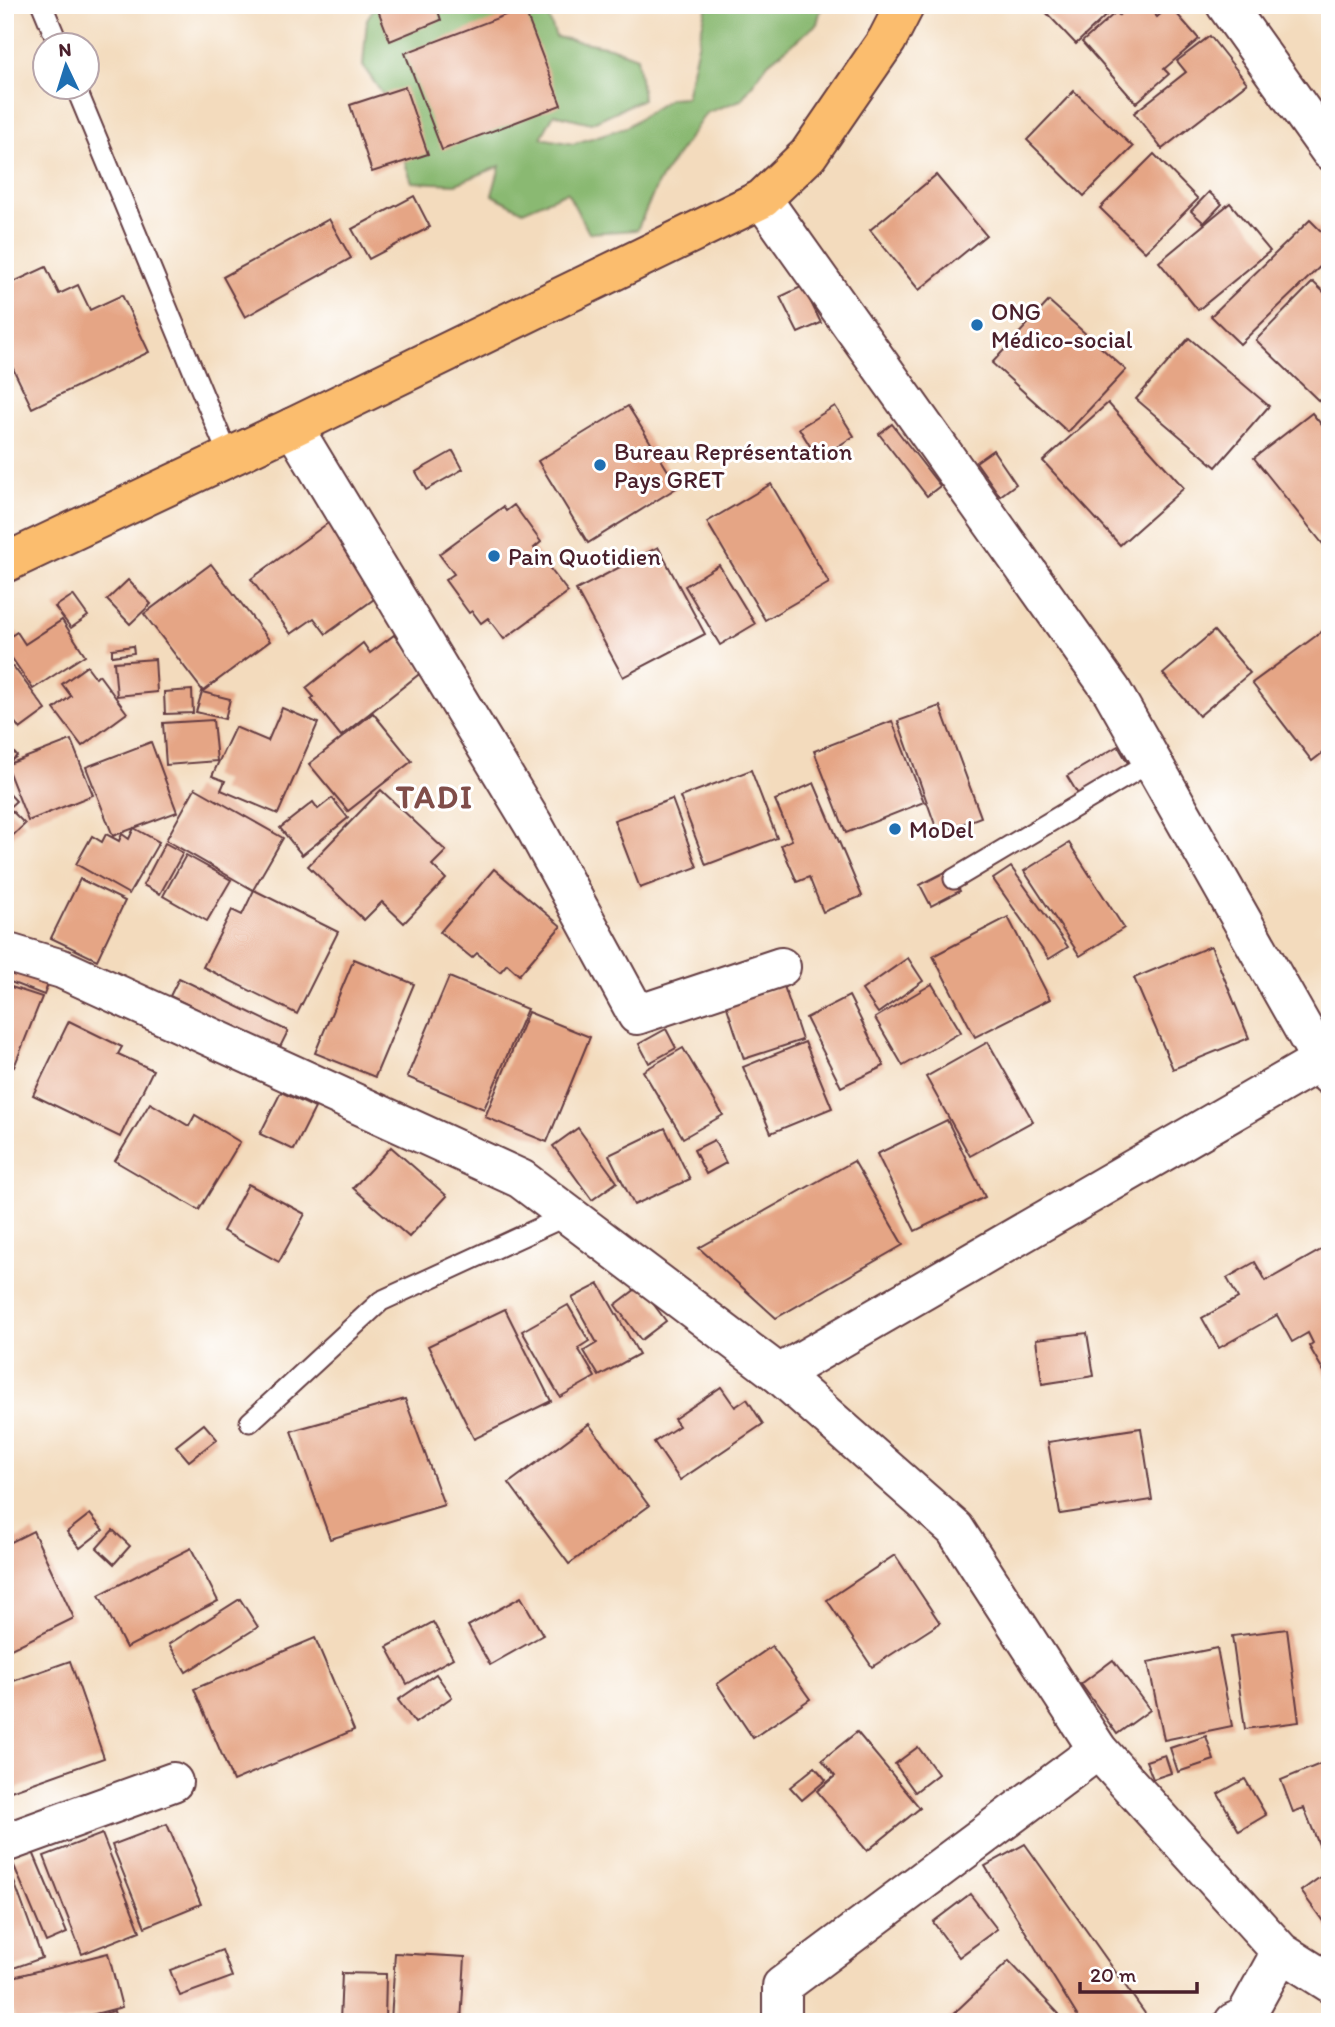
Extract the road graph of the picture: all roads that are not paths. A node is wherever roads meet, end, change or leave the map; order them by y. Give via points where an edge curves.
1 (42, 5) edge
2 (905, 5) edge
3 (1226, 5) edge
4 (53, 32) edge
5 (82, 102) edge
6 (1330, 151) edge
7 (762, 199) junction
8 (293, 427) junction
9 (229, 457) junction
10 (5, 563) edge
11 (1152, 761) junction
12 (954, 879) dead end
13 (5, 952) edge
14 (780, 967) dead end
15 (1325, 1068) edge
16 (568, 1215) junction
17 (779, 1374) junction
18 (250, 1422) dead end
19 (1098, 1749) junction
20 (173, 1782) dead end
21 (5, 1843) edge
22 (1281, 1952) junction
23 (1330, 1983) edge
24 (782, 2022) edge
25 (1234, 2022) edge

1 - 4 lane
2 - 7 main road via 887,40 808,155
3 - 6 street
5 - 9 lane
7 - 8 main road
7 - 11 street via 1112,691
8 - 9 main road
8 - 14 street via 533,824 637,1015
9 - 10 main road
11 - 12 lane
11 - 15 street
13 - 16 street via 62,969 521,1179
15 - 17 street
16 - 17 street
16 - 18 lane via 381,1301
17 - 19 street via 955,1529
19 - 22 street
19 - 24 street via 782,1986
20 - 21 street
22 - 23 street
22 - 25 street via 1245,2017

